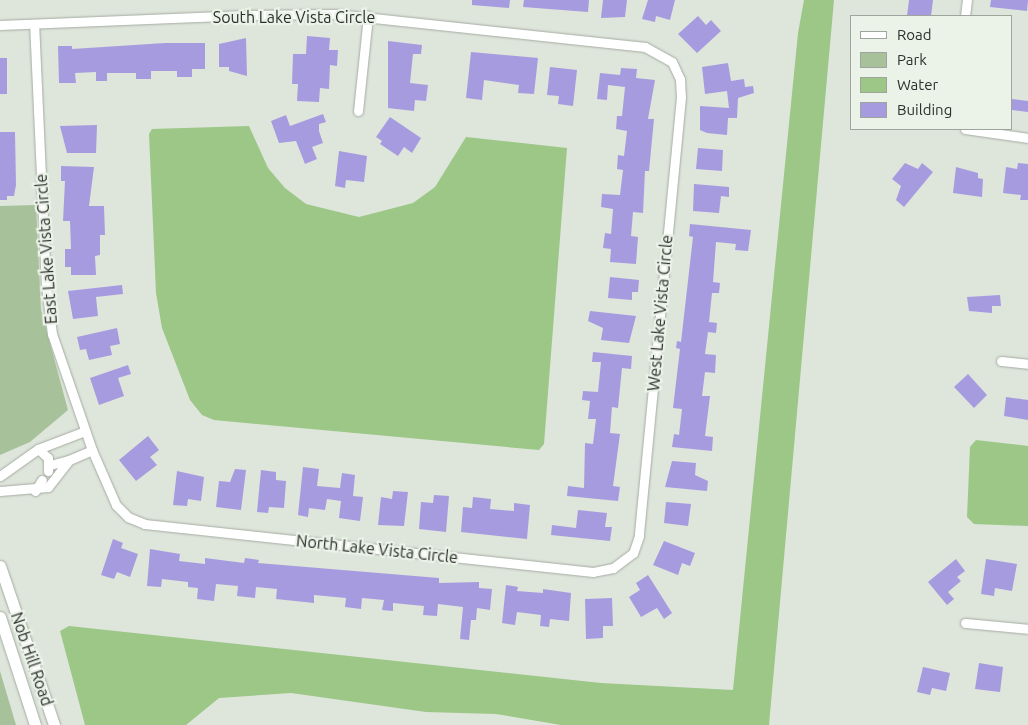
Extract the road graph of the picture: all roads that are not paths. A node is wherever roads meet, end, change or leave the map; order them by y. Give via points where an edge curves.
1 (967, 0) edge
2 (964, 15) edge
3 (368, 16) junction
4 (34, 24) junction
5 (0, 25) edge
6 (672, 62) joint
7 (358, 111) dead end
8 (972, 130) edge
9 (1028, 138) edge
10 (1001, 361) dead end
11 (1028, 364) edge
12 (85, 431) junction
13 (38, 449) junction
14 (92, 450) junction
15 (69, 460) junction
16 (0, 476) edge
17 (42, 480) dead end
18 (0, 491) edge
19 (35, 491) junction
20 (128, 517) joint
21 (625, 561) joint
22 (0, 566) edge
23 (0, 617) edge
24 (965, 623) dead end
25 (1028, 629) edge
26 (35, 725) edge
27 (54, 725) edge

1 - 2 street
3 - 4 street, South Lake Vista Circle via 247,15
3 - 6 street, South Lake Vista Circle via 645,47
3 - 7 street
4 - 5 street, South Lake Vista Circle
4 - 12 street, East Lake Vista Circle via 48,305 60,362
6 - 21 street, West Lake Vista Circle via 680,79 681,97 639,536
8 - 9 street
10 - 11 street
12 - 13 street
12 - 14 street, East Lake Vista Circle
13 - 15 street via 49,468
13 - 16 street
14 - 15 street
14 - 20 street, East Lake Vista Circle via 116,505
15 - 19 street via 48,487
17 - 19 street
18 - 19 street
20 - 21 street, North Lake Vista Circle via 145,524 593,572
22 - 27 main road, Nob Hill Road
23 - 26 main road, Nob Hill Road
24 - 25 street

